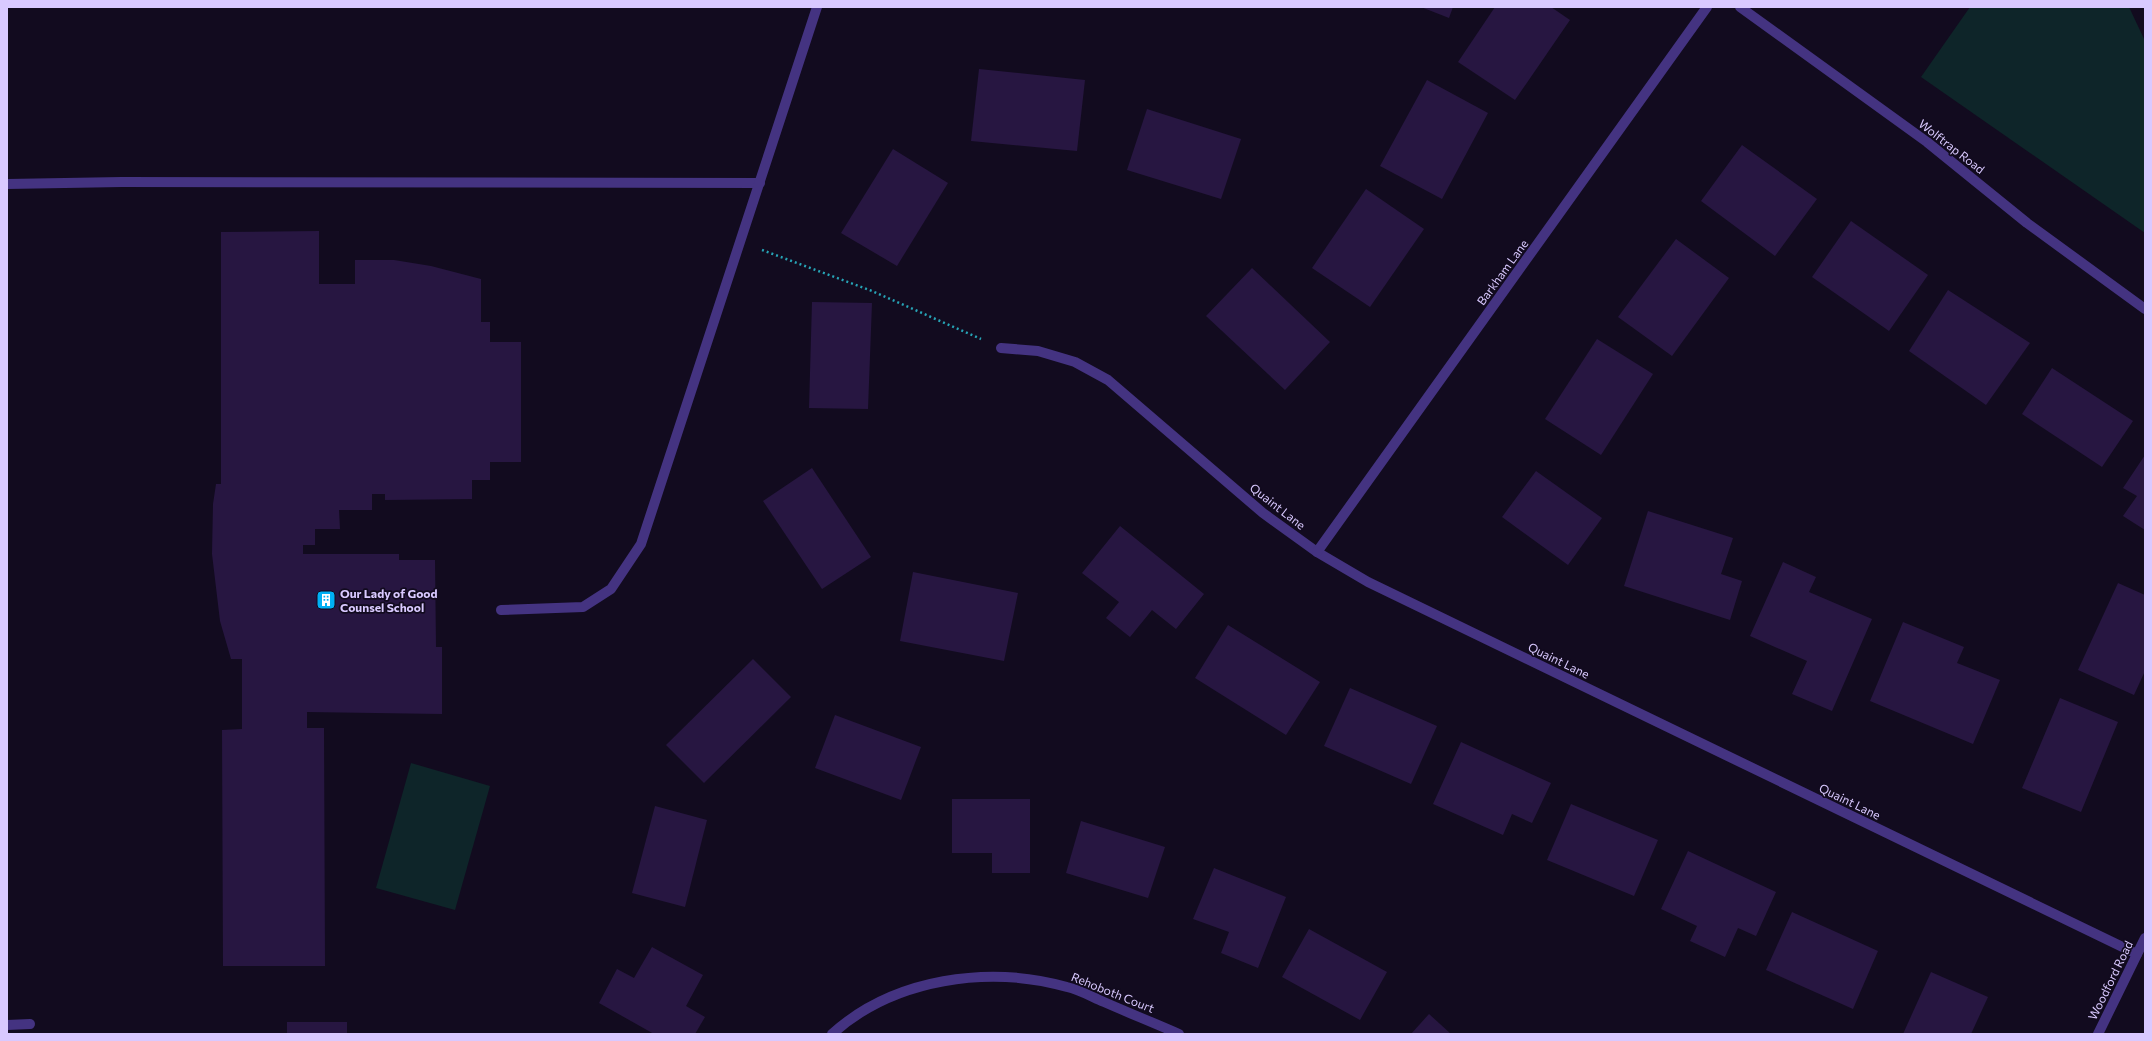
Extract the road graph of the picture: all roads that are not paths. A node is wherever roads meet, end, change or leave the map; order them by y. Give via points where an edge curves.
1 (817, 7) edge
2 (1707, 7) edge
3 (1740, 7) edge
4 (760, 183) junction
5 (7, 184) edge
6 (2145, 309) edge
7 (1001, 348) road end
8 (1317, 552) junction
9 (501, 610) dead end
10 (2145, 938) edge
11 (2137, 954) junction
12 (30, 1024) dead end
13 (7, 1025) edge
14 (832, 1034) edge
15 (1179, 1034) edge
16 (2098, 1034) edge

1 - 4 street
2 - 8 street, Barkham Lane
3 - 6 street, Wolftrap Road via 1928,142 2027,223
4 - 5 street
4 - 9 street via 642,544 611,589 583,607
7 - 8 street, Quaint Lane via 1038,351 1075,362 1108,380 1263,513
8 - 11 street, Quaint Lane via 1368,582
10 - 11 street, Woodford Road
11 - 16 street, Woodford Road
12 - 13 street
14 - 15 street, Rehoboth Court via 888,999 930,984 976,977 1023,978 1068,987

